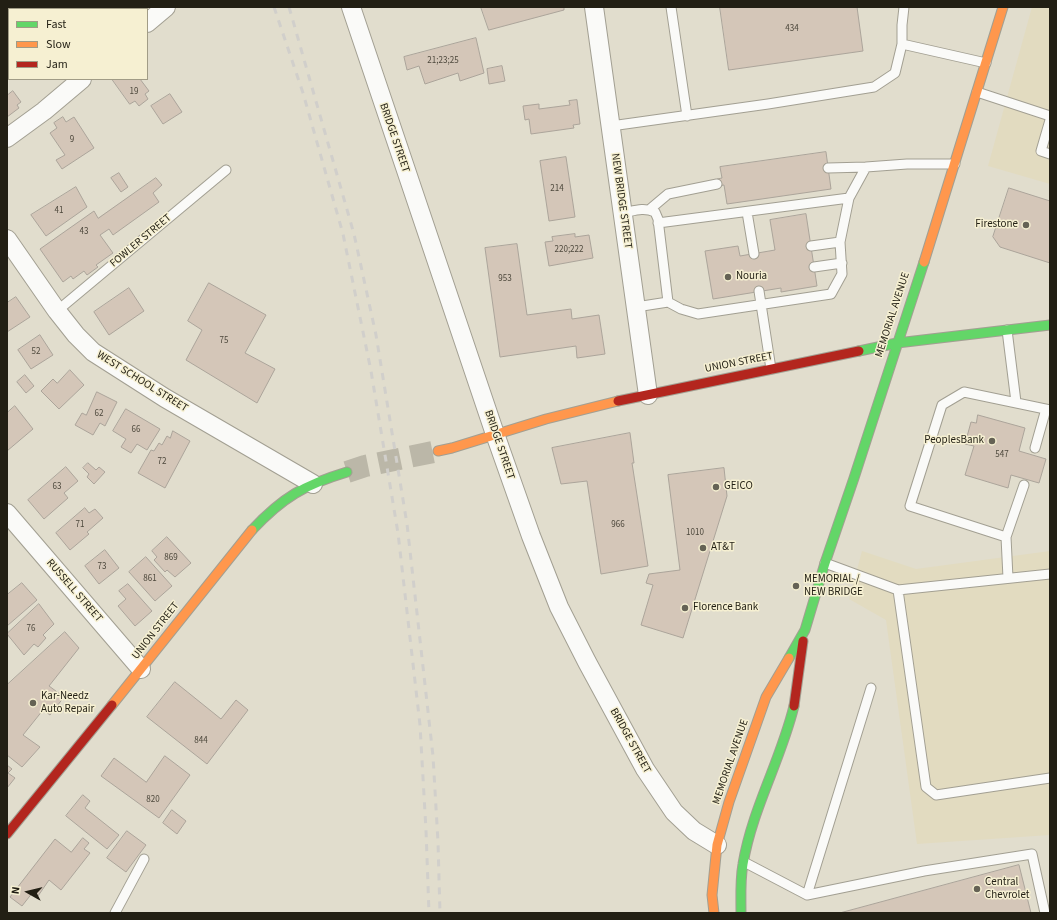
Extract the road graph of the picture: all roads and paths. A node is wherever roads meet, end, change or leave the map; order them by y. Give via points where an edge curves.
1 (166, 7) edge
2 (351, 7) edge
3 (594, 7) edge
4 (671, 7) edge
5 (904, 7) edge
6 (1003, 7) edge
7 (148, 22) edge
8 (902, 44) junction
9 (986, 63) junction
10 (81, 80) edge
11 (977, 92) junction
12 (687, 116) junction
13 (1050, 116) edge
14 (1050, 120) edge
15 (611, 126) junction
16 (7, 138) edge
17 (1050, 154) edge
18 (955, 164) junction
19 (866, 167) junction
20 (828, 168) dead end
21 (226, 170) dead end
22 (717, 184) dead end
23 (849, 198) junction
24 (649, 210) junction
25 (747, 212) junction
26 (623, 213) junction
27 (658, 223) junction
28 (7, 239) edge
29 (840, 242) junction
30 (811, 246) dead end
31 (754, 254) dead end
32 (842, 262) junction
33 (814, 266) dead end
34 (759, 291) dead end
35 (668, 302) junction
36 (760, 305) junction
37 (636, 307) junction
38 (57, 311) junction
39 (1050, 325) edge
40 (1007, 330) junction
41 (897, 343) junction
42 (772, 369) junction
43 (648, 395) junction
44 (1016, 402) junction
45 (1048, 410) edge
46 (495, 434) junction
47 (1035, 448) dead end
48 (438, 450) tunnel mouth
49 (347, 472) tunnel mouth
50 (313, 484) junction
51 (1024, 485) dead end
52 (7, 513) edge
53 (1006, 537) junction
54 (825, 563) junction
55 (1050, 574) edge
56 (1008, 578) junction
57 (898, 590) junction
58 (805, 630) junction
59 (141, 669) junction
60 (871, 688) dead end
61 (1050, 778) edge
62 (7, 834) edge
63 (717, 845) junction
64 (144, 859) dead end
65 (744, 862) junction
66 (807, 895) junction
67 (115, 913) edge
68 (714, 913) edge
69 (741, 913) edge
70 (1045, 913) edge

1 - 7 street
2 - 46 street, BRIDGE STREET
3 - 15 street, NEW BRIDGE STREET
4 - 12 lane
5 - 8 lane
6 - 9 main road, MEMORIAL AVENUE
8 - 9 lane
8 - 12 lane via 895,73 874,87
9 - 11 main road, MEMORIAL AVENUE
10 - 16 street
11 - 13 lane
11 - 18 main road, MEMORIAL AVENUE
12 - 15 lane
14 - 17 lane via 1041,151
15 - 26 street, NEW BRIDGE STREET
18 - 19 lane
18 - 41 main road, MEMORIAL AVENUE
19 - 20 lane
19 - 23 lane
21 - 38 lane, FOWLER STREET
22 - 24 lane via 668,194
23 - 25 lane
23 - 29 lane
24 - 26 lane
24 - 27 lane via 655,212
25 - 27 lane
25 - 31 lane
26 - 37 street, NEW BRIDGE STREET
27 - 35 lane
28 - 38 street, WEST SCHOOL STREET
29 - 30 lane
29 - 32 lane
32 - 33 lane
32 - 36 lane via 842,274 831,294
34 - 36 lane
35 - 36 lane via 698,314
35 - 37 lane
36 - 42 lane
37 - 43 street, NEW BRIDGE STREET
38 - 50 street, WEST SCHOOL STREET via 84,344 102,358 165,398
39 - 40 main road, UNION STREET
40 - 41 main road, UNION STREET
40 - 44 lane
41 - 42 main road, UNION STREET
41 - 54 main road, MEMORIAL AVENUE
42 - 43 main road, UNION STREET
43 - 46 main road, UNION STREET
44 - 45 lane
44 - 53 lane via 964,392 942,405 910,506
45 - 47 lane
46 - 48 main road, UNION STREET
46 - 63 street, BRIDGE STREET via 544,572 590,668 645,769 674,812 694,831
49 - 50 main road, UNION STREET
50 - 59 main road, UNION STREET via 291,495 257,524
51 - 53 lane
52 - 59 street, RUSSELL STREET
53 - 56 lane
54 - 57 lane
54 - 58 main road, MEMORIAL AVENUE
55 - 56 lane
56 - 57 lane
57 - 61 lane via 926,787 936,795
58 - 63 main road, MEMORIAL AVENUE via 766,697 728,802
58 - 65 main road, MEMORIAL AVENUE via 790,724 756,813
59 - 62 main road, UNION STREET
60 - 66 lane
63 - 68 main road, MEMORIAL AVENUE via 712,895
64 - 67 lane
65 - 66 lane
65 - 69 main road, MEMORIAL AVENUE via 740,890
66 - 70 lane via 924,871 1032,854

